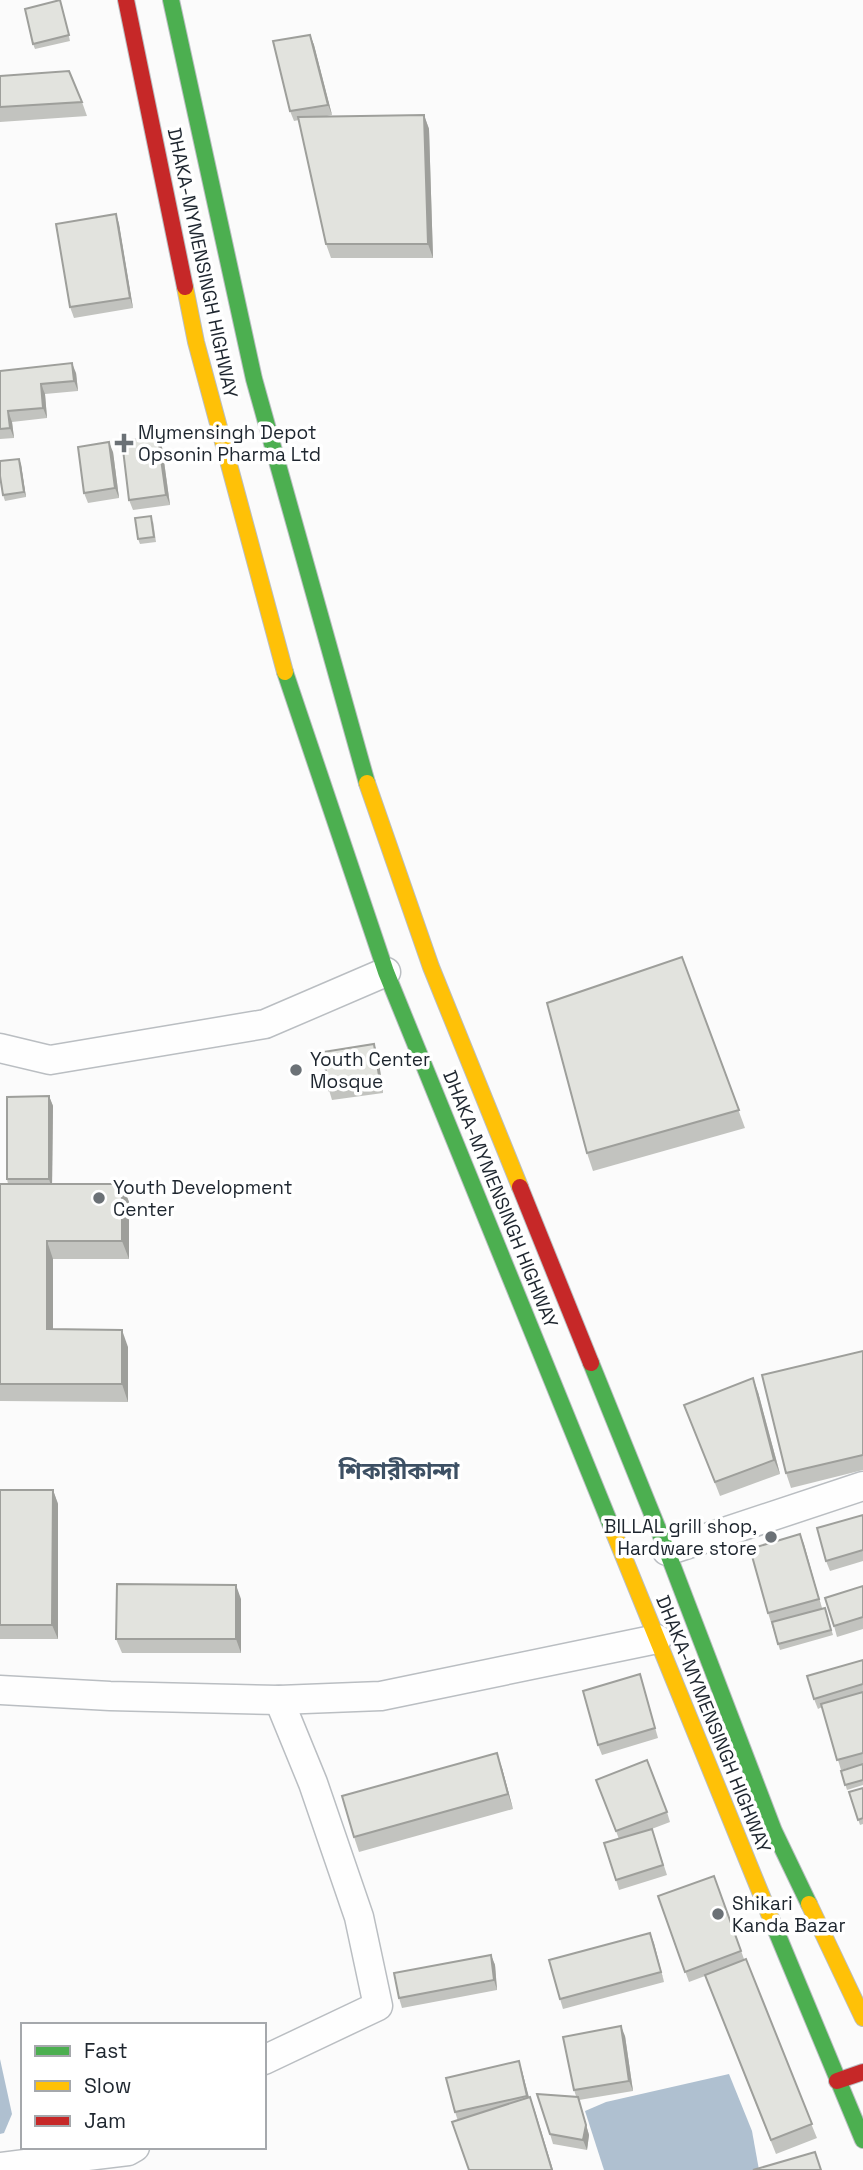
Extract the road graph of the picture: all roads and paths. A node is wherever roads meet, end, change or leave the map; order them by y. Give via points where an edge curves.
1 (126, 0) edge
2 (171, 0) edge
3 (386, 972) junction
4 (0, 1048) edge
5 (863, 1486) edge
6 (667, 1551) junction
7 (657, 1639) junction
8 (0, 1690) edge
9 (279, 1700) junction
10 (863, 2018) edge
11 (266, 2059) edge
12 (863, 2072) edge
13 (836, 2081) junction
14 (863, 2140) edge
15 (132, 2149) edge
16 (0, 2168) edge

1 - 3 main road, DHAKA-MYMENSINGH HIGHWAY via 196,342 272,629
2 - 6 main road, DHAKA-MYMENSINGH HIGHWAY via 254,379 369,790 431,967
3 - 4 street via 265,1024 50,1060
3 - 7 main road, DHAKA-MYMENSINGH HIGHWAY
5 - 6 street
6 - 10 main road, DHAKA-MYMENSINGH HIGHWAY via 774,1831
7 - 9 street via 381,1696
7 - 13 main road, DHAKA-MYMENSINGH HIGHWAY
8 - 9 street
9 - 11 street via 359,1917 378,2006
12 - 13 main road
13 - 14 main road, DHAKA-MYMENSINGH HIGHWAY
15 - 16 street

